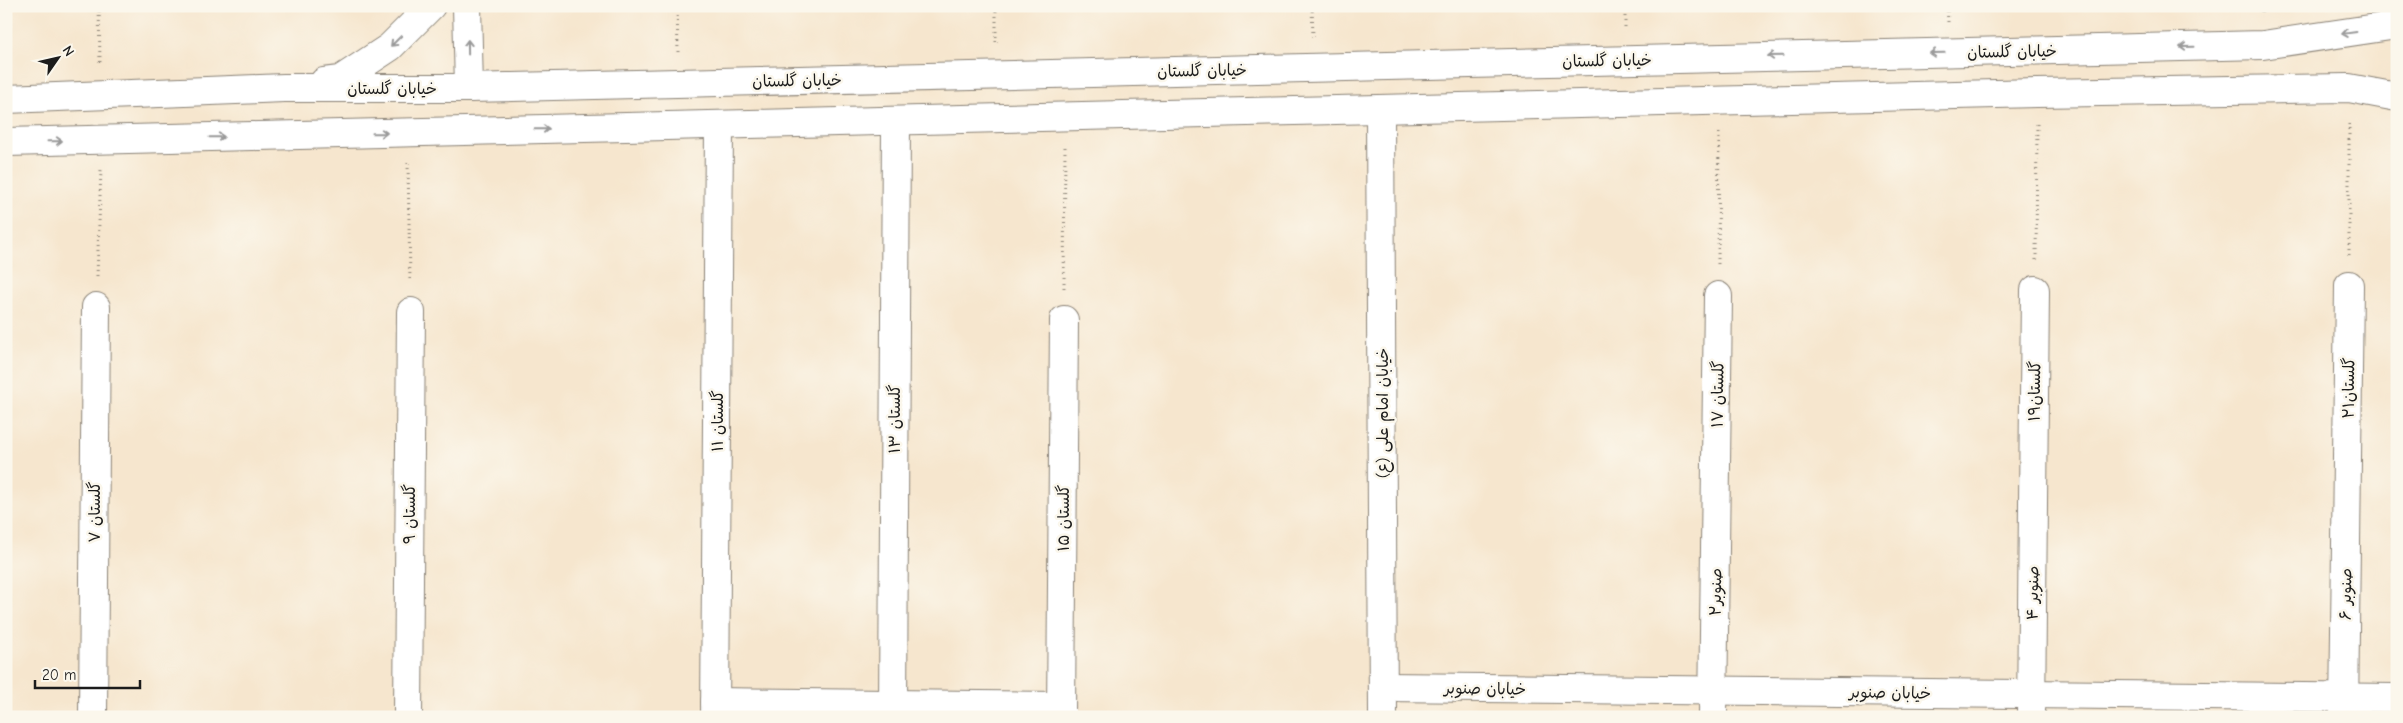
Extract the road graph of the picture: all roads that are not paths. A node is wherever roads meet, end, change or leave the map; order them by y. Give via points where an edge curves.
1 (431, 6) edge
2 (467, 6) edge
3 (2397, 26) edge
4 (284, 88) junction
5 (469, 88) junction
6 (2397, 97) edge
7 (6, 99) edge
8 (1380, 109) junction
9 (896, 121) junction
10 (719, 125) junction
11 (6, 142) edge
12 (2349, 285) road end
13 (2035, 290) road end
14 (1718, 296) road end
15 (96, 307) road end
16 (410, 312) road end
17 (1064, 320) road end
18 (2346, 491) joint
19 (2033, 492) joint
20 (1716, 493) joint
21 (1383, 687) junction
22 (2397, 698) edge
23 (1714, 704) edge
24 (2031, 705) edge
25 (2344, 707) edge
26 (715, 709) edge
27 (893, 710) edge
28 (1061, 711) edge
29 (93, 717) edge
30 (408, 717) edge
31 (1383, 717) edge

1 -> 4 street via 390,47 340,80
5 -> 2 street
3 -> 5 street, خیابان گلستان via 2263,45
4 - 5 street, خیابان گلستان
4 - 7 street, خیابان گلستان
6 - 8 street via 2349,88
8 - 9 street
8 - 21 street, خیابان امام علی (ع)
9 - 10 street
9 - 27 street, گلستان ۱۳
11 -> 10 street
10 - 26 street, گلستان ۱۱
12 - 18 street, گلستان۲۱
13 - 19 street, گلستان۱۹
14 - 20 street, گلستان ۱۷
15 - 29 street, گلستان ۷
16 - 30 street, گلستان ۹
17 - 28 street, گلستان ۱۵
18 - 25 street, صنوبر ۶
19 - 24 street, صنوبر ۴
20 - 23 street, صنوبر۲
21 - 23 street, خیابان صنوبر
21 - 31 street, خیابان امام علی (ع)
22 - 25 street, خیابان صنوبر
23 - 24 street, خیابان صنوبر
24 - 25 street, خیابان صنوبر
26 - 27 street
27 - 28 street

